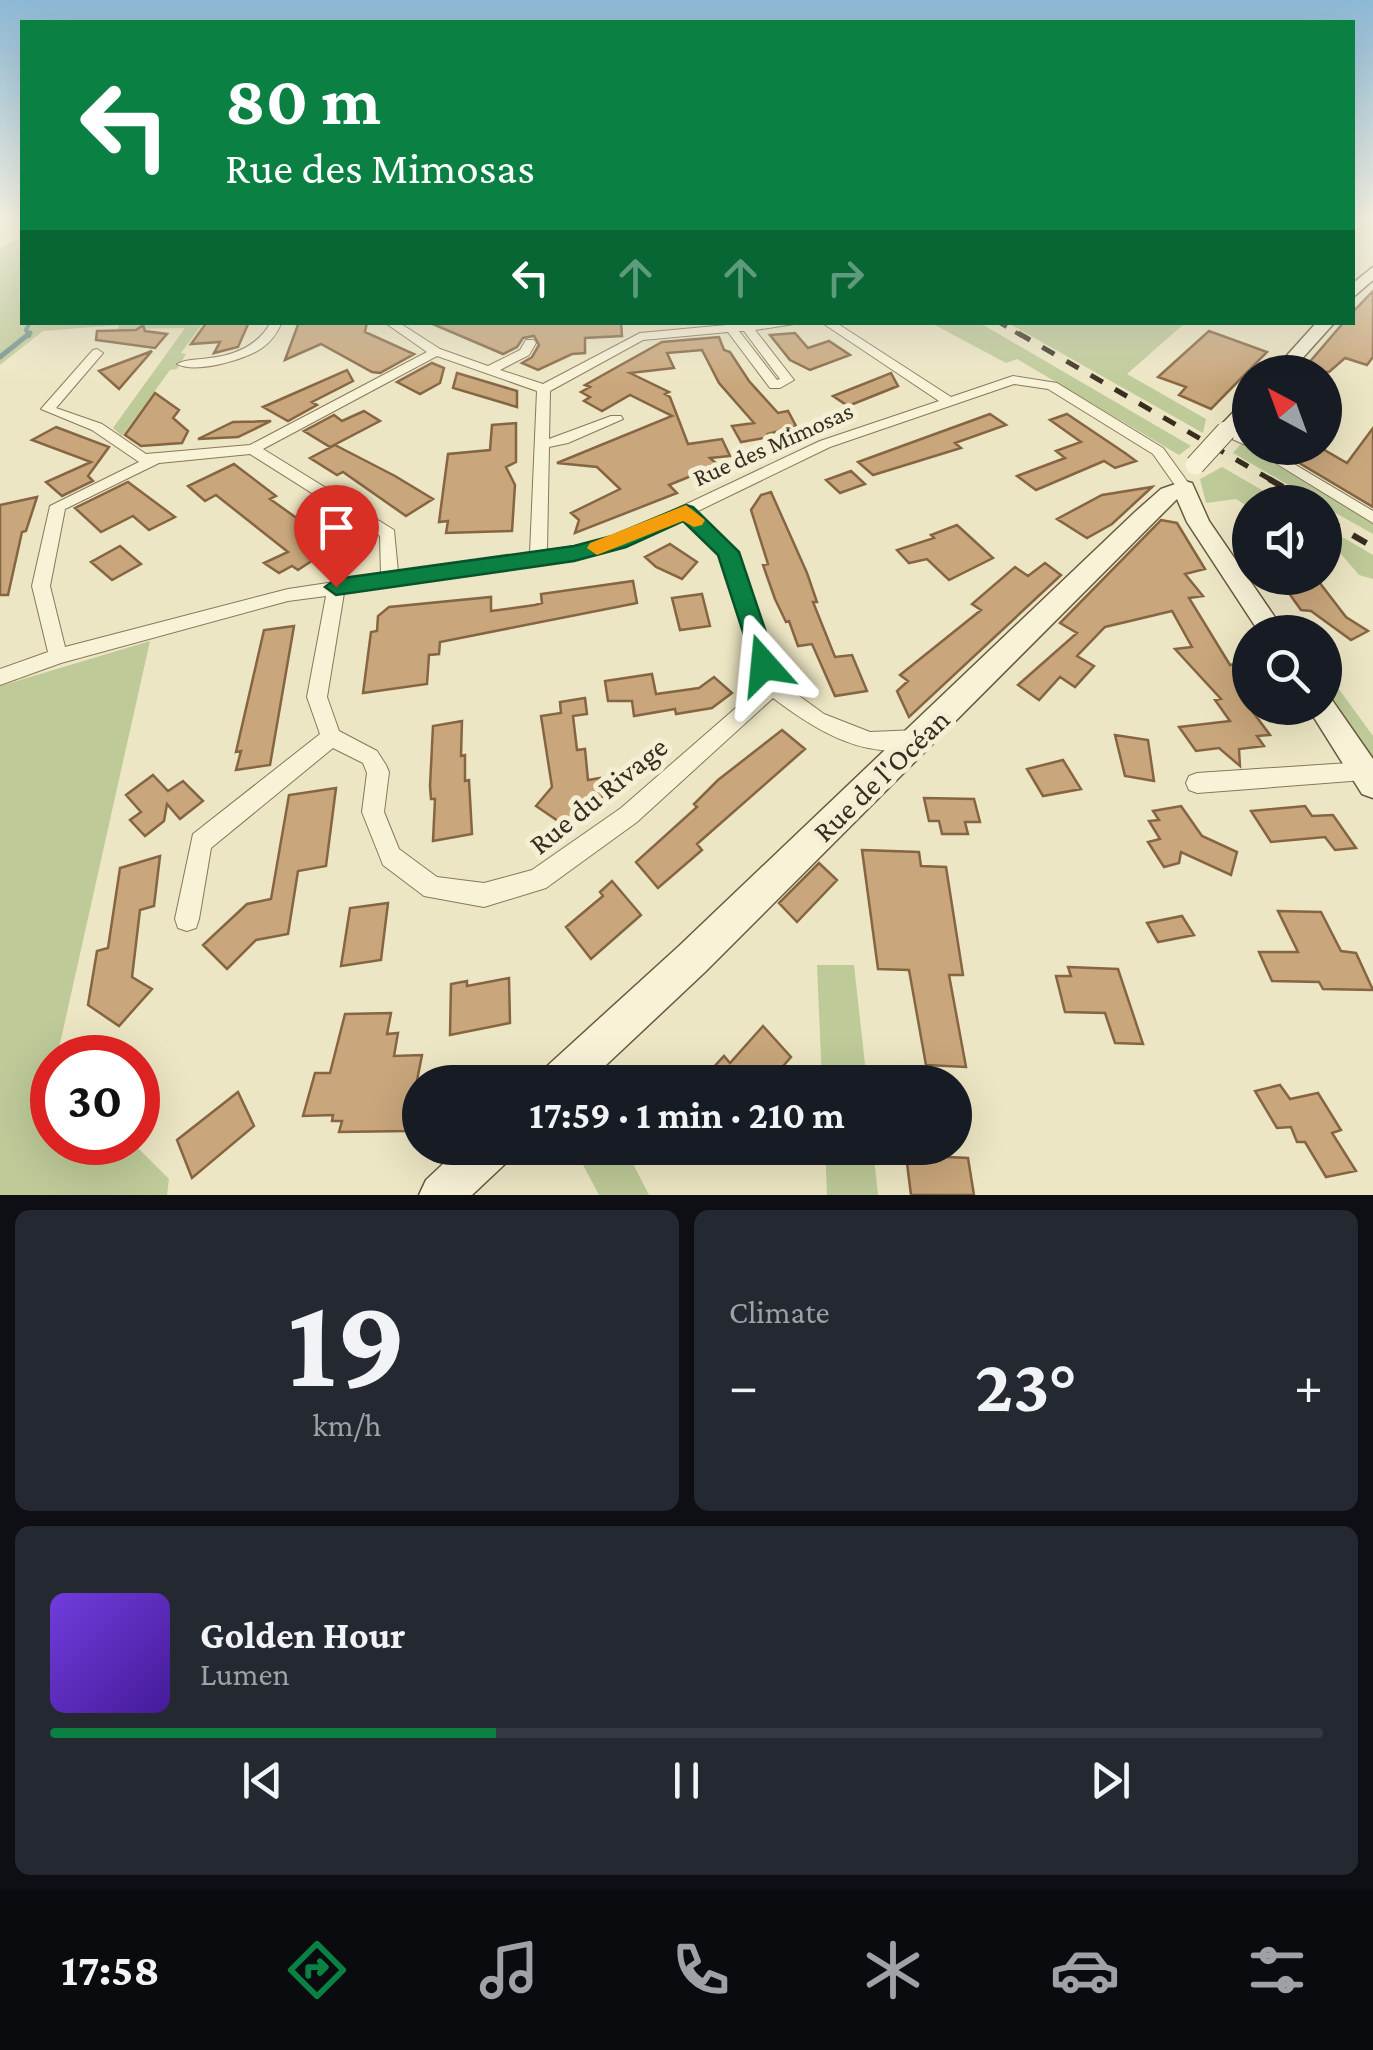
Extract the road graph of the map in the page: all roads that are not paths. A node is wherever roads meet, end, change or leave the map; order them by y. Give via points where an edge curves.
1 (275, 325) edge
2 (394, 325) edge
3 (635, 325) edge
4 (775, 325) edge
5 (831, 325) edge
6 (1325, 325) edge
7 (748, 328) junction
8 (731, 329) junction
9 (640, 337) junction
10 (530, 344) dead end
11 (436, 352) junction
12 (97, 353) dead end
13 (1297, 355) edge
14 (182, 364) dead end
15 (489, 370) junction
16 (544, 389) junction
17 (948, 401) junction
18 (616, 419) dead end
19 (1232, 425) edge
20 (1226, 431) junction
21 (1232, 434) edge
22 (543, 444) junction
23 (252, 449) junction
24 (156, 459) junction
25 (1286, 465) edge
26 (1184, 488) junction
27 (686, 512) junction
28 (1373, 518) edge
29 (538, 558) junction
30 (390, 577) junction
31 (336, 587) junction
32 (1261, 615) edge
33 (58, 656) junction
34 (0, 677) edge
35 (772, 688) junction
36 (1333, 725) edge
37 (331, 737) junction
38 (918, 739) junction
39 (1369, 778) edge
40 (1197, 783) dead end
41 (187, 919) dead end
42 (578, 1065) edge
43 (473, 1165) edge
44 (441, 1195) edge

1 - 14 street via 264,343 217,362
2 - 11 street
3 - 9 street
4 - 7 street
5 - 17 street
6 - 13 main road
7 - 8 street
7 - 8 street via 788,380 775,385
8 - 9 street
9 - 16 street
10 - 15 street
11 - 15 street
11 - 23 street
12 - 24 street via 48,408 97,427 142,458
15 - 16 street
16 - 22 street
17 - 26 street, Rue des Mimosas via 1013,380 1052,386 1158,451
17 - 27 street, Rue des Mimosas via 825,444
18 - 22 street
19 - 20 main road
20 - 21 street
20 - 26 main road, bridge via 1194,464
22 - 29 street
23 - 24 street
23 - 30 street via 388,534
24 - 33 street via 58,506 41,586
25 - 28 street
26 - 32 main road via 1198,522
26 - 38 main road, Rue de l'Océan via 1143,517
27 - 29 street, Rue des Mimosas via 618,542
27 - 35 street via 728,552
29 - 30 street, Rue des Mimosas
30 - 31 street, Rue des Mimosas
31 - 33 street, Rue des Mimosas
31 - 37 street via 318,698
33 - 34 street, Rue des Mimosas
35 - 37 street, Rue du Rivage via 629,815 538,880 484,895 432,888 391,856 373,812 378,772 370,756
35 - 38 street via 818,720 869,740
36 - 39 main road
37 - 41 street via 200,842
38 - 42 main road, Rue de l'Océan
39 - 40 street
43 - 44 main road

